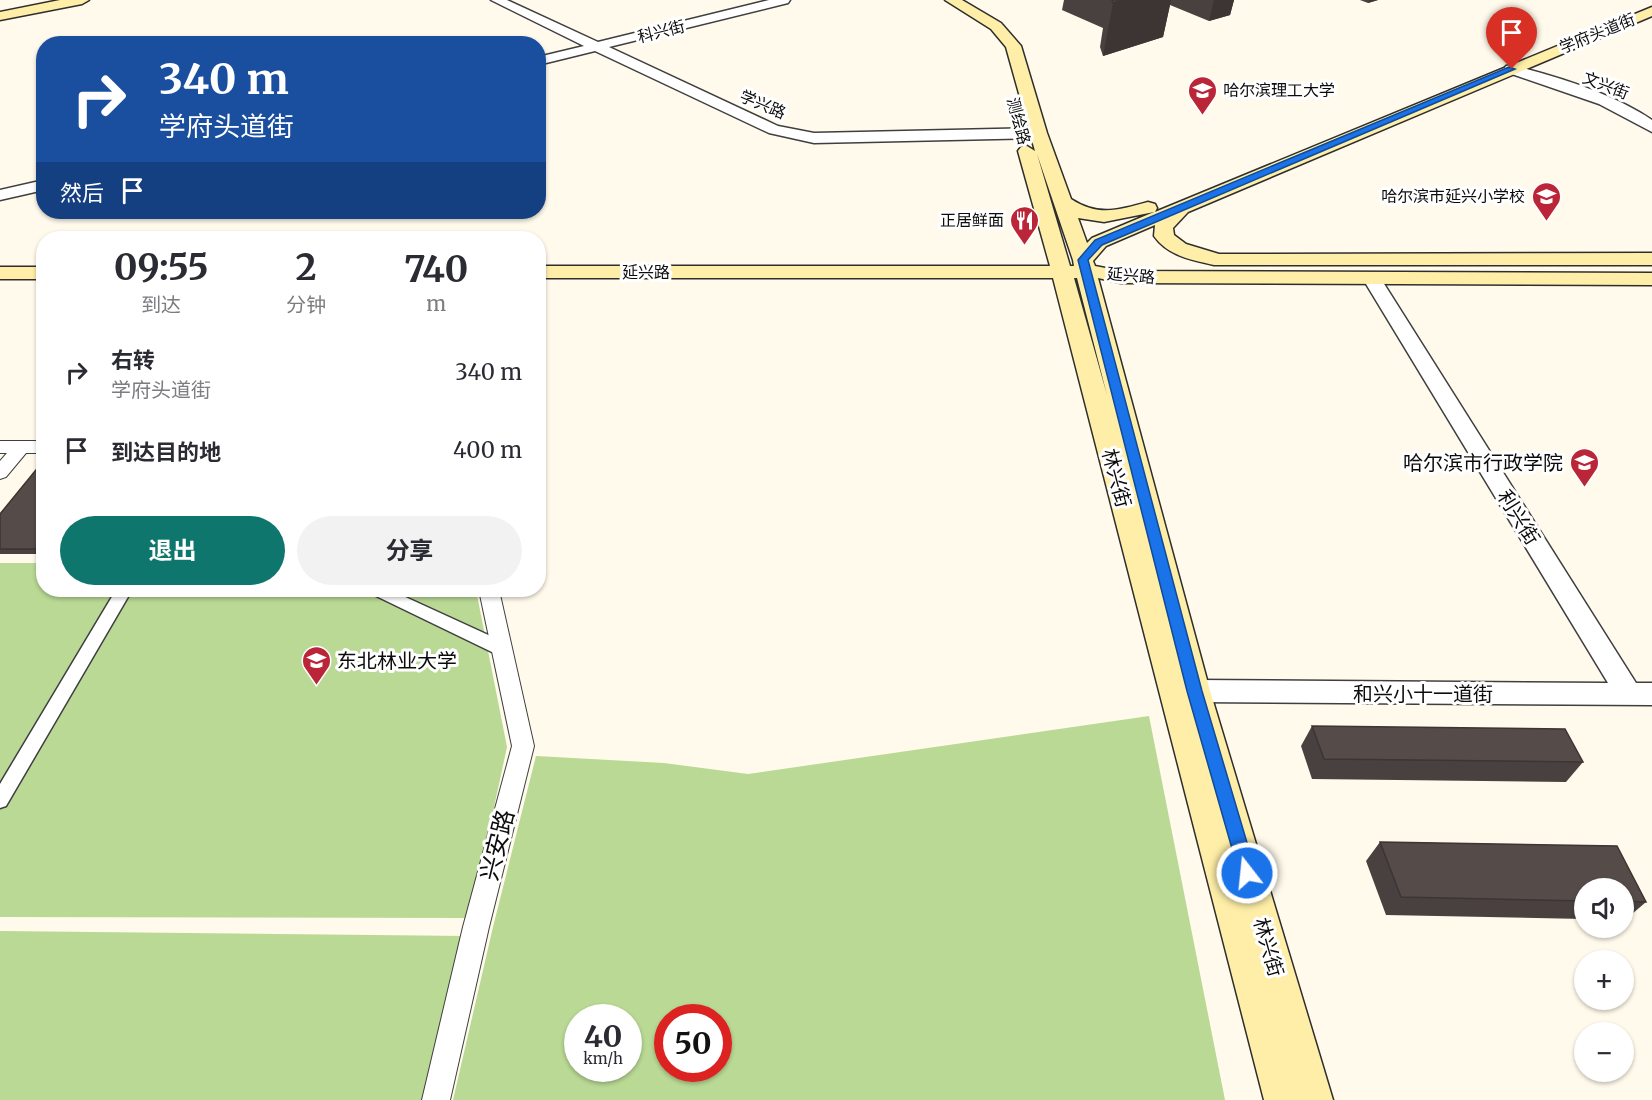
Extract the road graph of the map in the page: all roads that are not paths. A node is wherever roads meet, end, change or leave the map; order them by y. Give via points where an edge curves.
1 (61, 0) edge
2 (82, 0) edge
3 (497, 0) edge
4 (784, 0) edge
5 (934, 0) edge
6 (952, 0) edge
7 (1629, 2) dead end
8 (1650, 13) edge
9 (0, 14) edge
10 (596, 47) junction
11 (546, 59) edge
12 (1512, 69) junction
13 (1652, 127) edge
14 (1030, 134) junction
15 (36, 186) edge
16 (0, 195) edge
17 (1062, 202) junction
18 (1183, 207) junction
19 (1652, 259) edge
20 (546, 260) edge
21 (1214, 260) junction
22 (0, 261) edge
23 (36, 261) edge
24 (1078, 268) junction
25 (1652, 268) edge
26 (546, 272) edge
27 (0, 273) edge
28 (36, 273) edge
29 (1372, 279) junction
30 (1652, 279) edge
31 (0, 447) edge
32 (21, 447) junction
33 (36, 447) edge
34 (0, 472) edge
35 (120, 597) edge
36 (393, 597) edge
37 (491, 597) edge
38 (502, 649) junction
39 (1195, 691) junction
40 (1640, 694) edge
41 (0, 800) edge
42 (436, 1100) edge
43 (1284, 1100) edge
44 (1313, 1100) edge

1 - 9 main road
2 - 9 main road
3 - 10 street, 学兴路
4 - 10 street, 科兴街
5 - 14 main road, 测绘路 via 988,32 999,50
6 - 14 main road, 测绘路 via 996,26 1013,46
7 - 17 main road, 学府头道街 via 1619,18 1166,202 1096,218
8 - 12 main road, 学府头道街
10 - 11 street, 科兴街
10 - 14 street, 学兴路 via 792,135 814,138
12 - 13 street, 文兴街 via 1618,108
12 - 18 main road, 学府头道街
14 - 17 main road, 测绘路
14 - 24 main road, 测绘路
15 - 16 street
17 - 24 main road, 测绘路
18 - 21 main road via 1165,222 1164,237 1173,247
18 - 24 main road, 学府头道街 via 1099,243
19 - 21 main road, 延兴路
20 - 24 main road, 延兴路
21 - 24 main road, 延兴路
22 - 23 main road
24 - 25 main road
24 - 26 main road, 延兴路
24 - 29 main road, 延兴路 via 1121,277
24 - 39 main road, 林兴街
24 - 43 main road, 林兴街
27 - 28 main road
29 - 30 main road, 延兴路
29 - 40 street, 利兴街
31 - 32 street
32 - 33 street
32 - 34 street
35 - 41 street
36 - 38 street
37 - 38 street, 兴安路
38 - 42 street, 兴安路 via 523,746
39 - 40 street, 和兴小十一道街
39 - 44 main road, 林兴街

